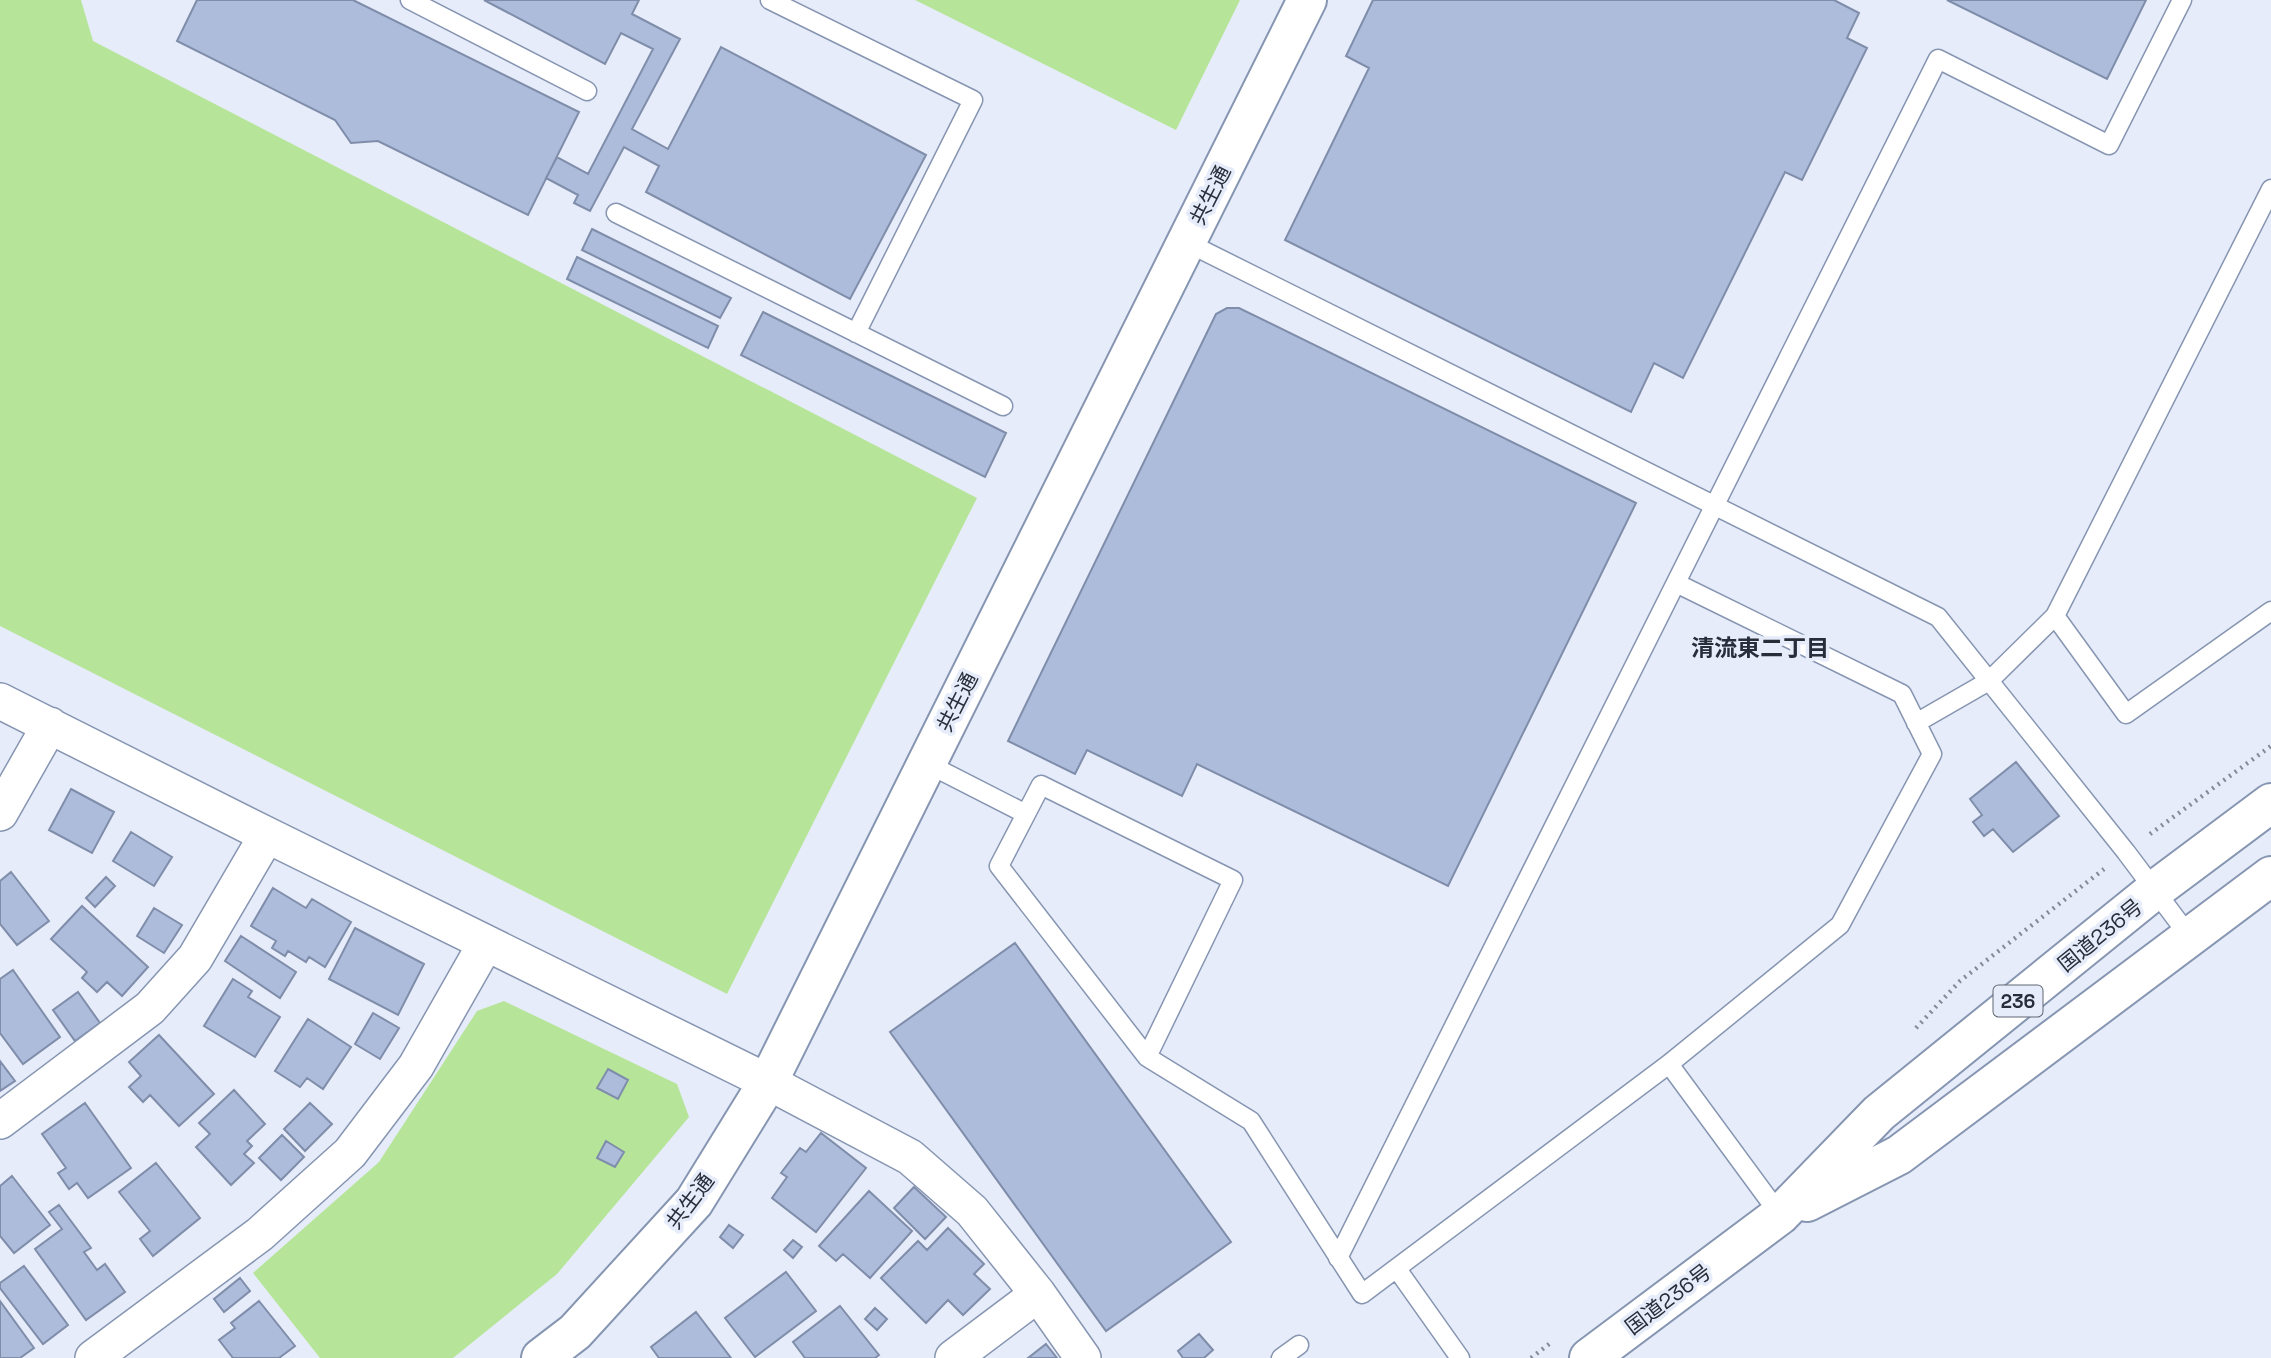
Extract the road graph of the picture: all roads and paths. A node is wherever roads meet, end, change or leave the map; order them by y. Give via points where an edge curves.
1 (410, 0) edge
2 (770, 0) edge
3 (1307, 0) edge
4 (2182, 0) edge
5 (587, 91) dead end
6 (2271, 189) edge
7 (616, 213) dead end
8 (1186, 242) junction
9 (856, 333) junction
10 (1003, 407) dead end
11 (1714, 505) junction
12 (1676, 583) junction
13 (2271, 611) edge
14 (2055, 616) junction
15 (1989, 681) junction
16 (0, 701) edge
17 (1916, 723) junction
18 (50, 725) junction
19 (926, 763) junction
20 (2271, 803) edge
21 (0, 813) edge
22 (1026, 814) junction
23 (267, 835) junction
24 (2271, 876) edge
25 (2156, 890) junction
26 (2189, 936) junction
27 (486, 943) junction
28 (1147, 1057) junction
29 (1669, 1065) junction
30 (768, 1082) junction
31 (0, 1121) edge
32 (1780, 1215) junction
33 (1338, 1258) junction
34 (1397, 1269) junction
35 (1038, 1294) junction
36 (1299, 1345) dead end
37 (93, 1358) edge
38 (541, 1358) edge
39 (953, 1358) edge
40 (1083, 1358) edge
41 (1281, 1358) edge
42 (1460, 1358) edge
43 (1590, 1358) edge

1 - 5 lane
2 - 9 lane via 973,100
3 - 8 main road, 共生通
4 - 11 lane via 2109,145 1938,59
6 - 14 lane
7 - 9 lane
8 - 11 lane
8 - 19 main road, 共生通
9 - 10 lane
11 - 12 lane
11 - 15 lane via 1938,617
12 - 17 lane via 1902,694
12 - 33 lane
13 - 14 lane via 2126,714
14 - 15 lane
15 - 17 lane
15 - 25 lane
16 - 18 street
17 - 29 lane via 1932,754 1840,925
18 - 21 street
18 - 23 street
19 - 22 lane
19 - 30 main road, 共生通
20 - 25 main road, 国道236号 / 236
22 - 28 lane via 999,866
22 - 28 lane via 1041,785 1233,880
23 - 27 street
23 - 31 street via 195,958 150,1008
24 - 26 main road, 国道236号 / 236
25 - 26 lane
25 - 32 main road, 国道236号 / 236 via 1879,1112
26 - 32 main road, 国道236号 / 236 via 1899,1155
27 - 30 street
27 - 37 street via 416,1066 350,1153 260,1234
28 - 33 lane via 1251,1121
29 - 32 lane
29 - 34 lane
30 - 35 street via 910,1157 972,1211
30 - 38 main road, 共生通 via 694,1202 575,1332
32 - 43 main road, 国道236号 / 236
33 - 34 lane via 1362,1294
34 - 42 lane
35 - 39 street
35 - 40 street
36 - 41 lane

